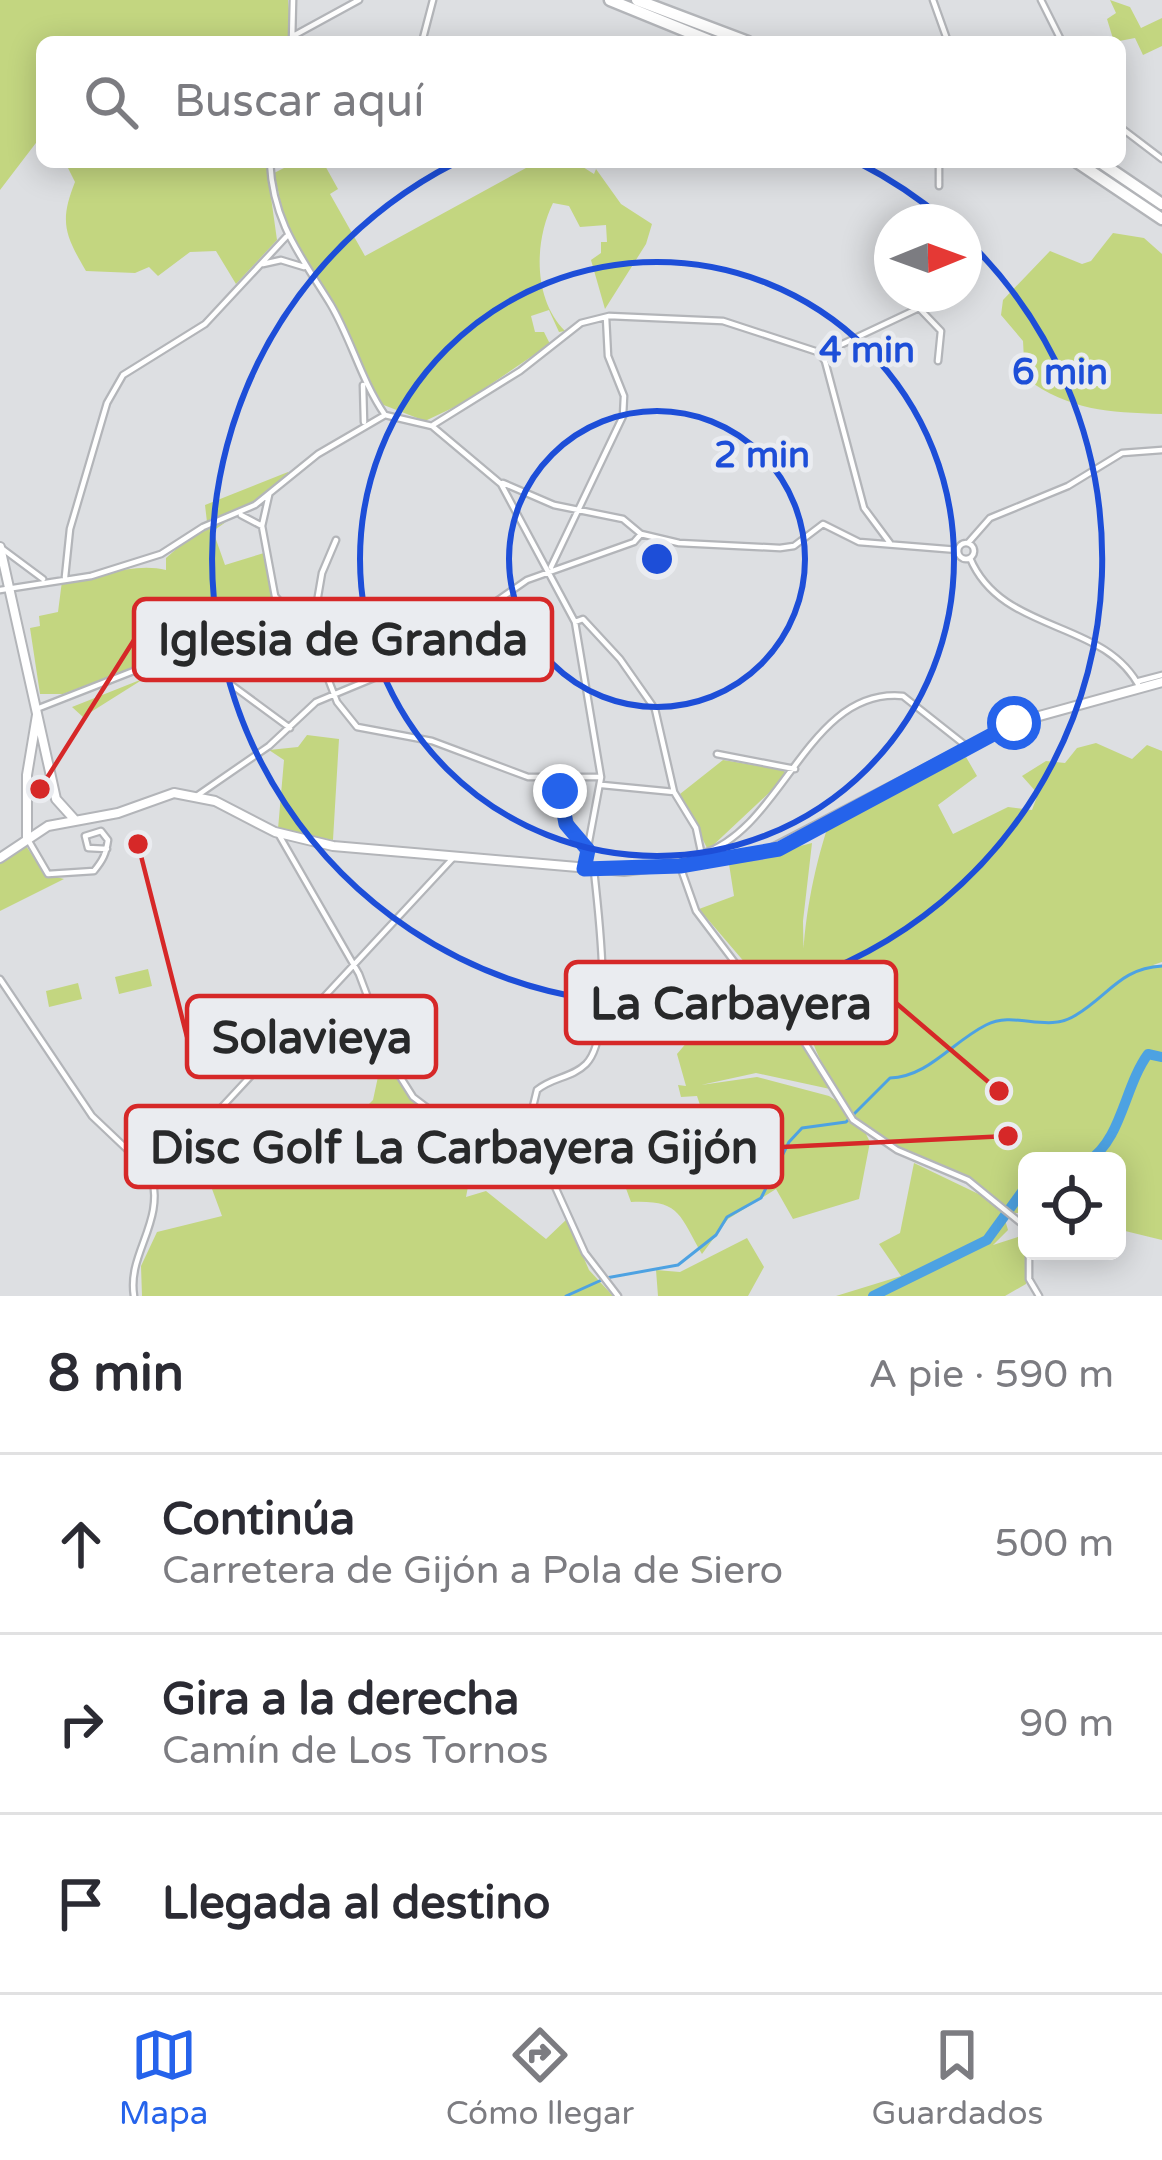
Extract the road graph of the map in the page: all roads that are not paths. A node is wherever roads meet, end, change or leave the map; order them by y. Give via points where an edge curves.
1 (293, 0) edge
2 (359, 0) edge
3 (433, 0) edge
4 (610, 0) edge
5 (933, 0) edge
6 (1041, 0) edge
7 (636, 6) edge
8 (1050, 18) junction
9 (1036, 24) dead end
10 (294, 36) edge
11 (297, 36) edge
12 (424, 36) edge
13 (700, 36) edge
14 (729, 36) edge
15 (946, 36) edge
16 (1059, 36) edge
17 (1126, 132) edge
18 (1162, 159) edge
19 (270, 168) edge
20 (939, 168) edge
21 (1086, 168) edge
22 (1109, 168) edge
23 (939, 186) dead end
24 (1162, 204) edge
25 (1162, 219) edge
26 (286, 237) junction
27 (258, 266) junction
28 (304, 267) junction
29 (606, 317) junction
30 (825, 361) junction
31 (938, 362) dead end
32 (362, 380) junction
33 (385, 415) junction
34 (364, 424) junction
35 (432, 426) junction
36 (1162, 450) edge
37 (501, 484) junction
38 (269, 494) junction
39 (581, 511) junction
40 (237, 515) junction
41 (262, 526) junction
42 (641, 534) junction
43 (336, 540) dead end
44 (890, 543) junction
45 (968, 544) junction
46 (0, 547) edge
47 (958, 550) junction
48 (970, 558) junction
49 (551, 569) junction
50 (65, 578) junction
51 (48, 580) junction
52 (13, 589) junction
53 (0, 590) edge
54 (575, 622) junction
55 (310, 637) junction
56 (154, 663) dead end
57 (1162, 678) edge
58 (1139, 685) junction
59 (233, 686) dead end
60 (335, 695) junction
61 (39, 708) junction
62 (290, 728) junction
63 (970, 747) junction
64 (717, 754) dead end
65 (29, 763) junction
66 (50, 764) junction
67 (795, 769) junction
68 (601, 777) junction
69 (543, 778) junction
70 (601, 785) junction
71 (674, 792) junction
72 (198, 795) junction
73 (25, 814) junction
74 (70, 819) junction
75 (39, 830) junction
76 (279, 833) junction
77 (27, 838) junction
78 (107, 848) dead end
79 (588, 850) junction
80 (0, 858) edge
81 (453, 858) junction
82 (586, 858) junction
83 (702, 858) junction
84 (680, 866) junction
85 (562, 868) junction
86 (589, 870) junction
87 (354, 969) junction
88 (0, 980) edge
89 (528, 1127) junction
90 (151, 1172) junction
91 (1018, 1219) edge
92 (1029, 1260) edge
93 (134, 1296) edge
94 (618, 1296) edge
95 (1039, 1296) edge

1 - 10 street
2 - 11 street
3 - 12 street
4 - 7 highway
5 - 15 street
6 - 8 street
7 - 13 highway
7 - 14 highway
8 - 9 street
8 - 16 street
17 - 18 street
19 - 26 street
20 - 23 street
21 - 25 highway
22 - 24 highway
26 - 27 street
26 - 28 street
27 - 28 street via 281,260
27 - 50 street via 205,324 123,375 107,403 70,529
28 - 32 street via 331,305
29 - 30 street via 724,321
29 - 35 street via 581,323
29 - 39 street via 625,410
30 - 31 street via 834,348 919,308 941,331
30 - 44 street via 864,508
32 - 33 street
32 - 34 street
33 - 34 street
33 - 35 street
34 - 38 street
35 - 37 street
36 - 45 street via 1122,453 990,518
37 - 39 street
37 - 49 street
38 - 40 street
38 - 41 street
39 - 42 street via 623,519
39 - 49 street
40 - 41 street
40 - 50 street via 124,568
41 - 55 street via 275,596
42 - 44 street via 780,548 824,524 860,542
42 - 49 street
43 - 55 street
44 - 47 street
45 - 47 street
45 - 48 street
46 - 51 street
46 - 52 street
47 - 48 street
48 - 58 street via 1004,602 1114,652
49 - 54 street
49 - 60 street via 405,664
50 - 51 street
51 - 52 street
52 - 53 street
52 - 61 street
54 - 68 street
54 - 71 street via 583,620 650,699
55 - 60 street
56 - 61 street
57 - 58 street
58 - 63 street via 1014,723
59 - 62 street
60 - 62 street
60 - 69 street via 357,727 432,741
61 - 65 street
61 - 66 street
62 - 72 street
63 - 67 street via 908,698 891,695 843,710
63 - 83 street via 779,849
64 - 67 street
65 - 66 street via 42,754
65 - 73 street
66 - 74 street via 56,799
67 - 83 street
68 - 69 street
68 - 70 street
69 - 79 street via 557,787 571,833
70 - 71 street
70 - 79 street
71 - 83 street via 696,828
72 - 74 street via 167,794 118,813
72 - 76 street
73 - 75 street
73 - 77 street
74 - 75 street
75 - 77 street
76 - 81 street
76 - 87 street
77 - 78 street via 48,874 92,873
77 - 80 street
79 - 82 street
81 - 85 street
81 - 87 street
82 - 85 street
82 - 86 street
83 - 84 street
84 - 86 street
84 - 91 street via 696,911 788,1016 852,1119 897,1150 968,1180
85 - 86 street
86 - 89 street via 601,971 598,1043 581,1068 537,1090
87 - 89 street via 394,1066 432,1117 480,1137
87 - 90 street via 182,1150
88 - 90 street via 92,1116
89 - 94 street
90 - 93 street via 154,1223 132,1271
92 - 95 street

